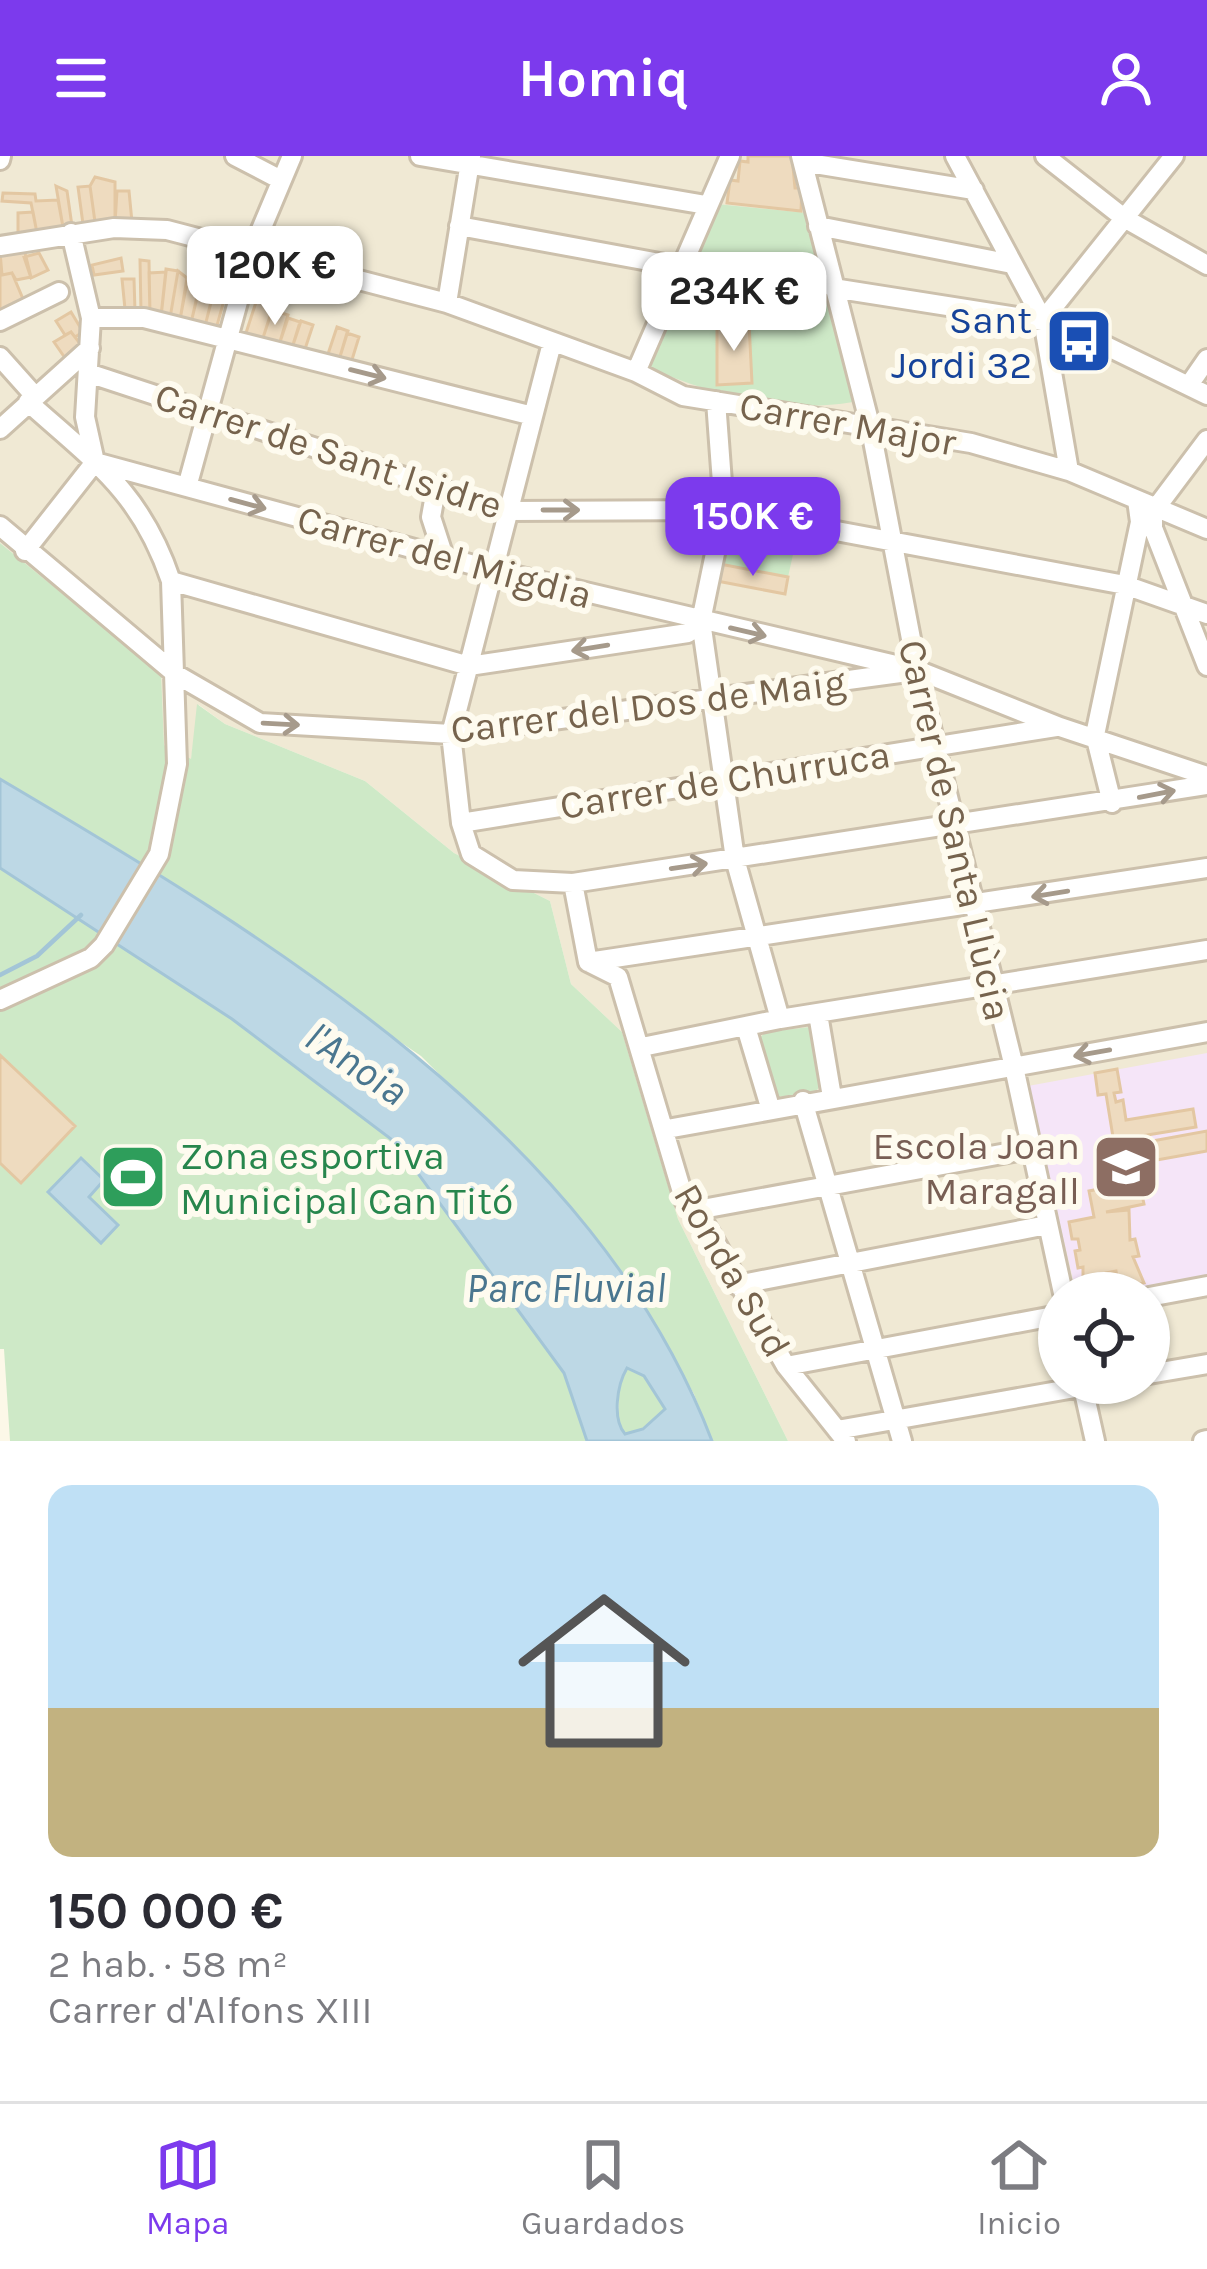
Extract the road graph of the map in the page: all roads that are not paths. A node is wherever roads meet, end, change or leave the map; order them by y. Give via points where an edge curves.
1 (235, 156) edge
2 (292, 156) edge
3 (421, 156) edge
4 (730, 156) edge
5 (955, 156) edge
6 (1174, 156) edge
7 (802, 159) edge
8 (1057, 159) edge
9 (470, 160) edge
10 (281, 180) junction
11 (974, 190) junction
12 (706, 205) junction
13 (1124, 218) junction
14 (459, 226) junction
15 (818, 226) junction
16 (70, 233) junction
17 (0, 246) edge
18 (252, 251) junction
19 (1012, 264) junction
20 (1207, 266) edge
21 (681, 267) junction
22 (833, 288) junction
23 (85, 291) junction
24 (447, 303) junction
25 (1043, 320) junction
26 (0, 321) edge
27 (90, 334) junction
28 (229, 339) junction
29 (551, 343) junction
30 (0, 357) edge
31 (1207, 359) edge
32 (636, 372) junction
33 (88, 373) junction
34 (1198, 390) edge
35 (31, 399) junction
36 (716, 401) junction
37 (210, 412) junction
38 (532, 416) junction
39 (870, 425) junction
40 (0, 428) edge
41 (1207, 440) edge
42 (95, 462) junction
43 (1069, 471) junction
44 (187, 487) junction
45 (436, 489) junction
46 (724, 510) junction
47 (508, 511) junction
48 (1150, 511) junction
49 (0, 526) edge
50 (1207, 529) edge
51 (1133, 539) junction
52 (889, 541) junction
53 (25, 551) junction
54 (444, 557) junction
55 (492, 570) junction
56 (171, 581) junction
57 (1125, 584) junction
58 (1181, 602) junction
59 (1207, 614) edge
60 (700, 621) junction
61 (469, 666) junction
62 (1207, 667) edge
63 (917, 670) junction
64 (177, 675) junction
65 (711, 697) junction
66 (1060, 727) junction
67 (451, 734) junction
68 (1095, 735) junction
69 (937, 746) junction
70 (723, 778) junction
71 (1207, 781) edge
72 (1112, 803) junction
73 (461, 823) junction
74 (956, 827) junction
75 (735, 860) junction
76 (1207, 868) edge
77 (573, 883) junction
78 (972, 907) junction
79 (757, 937) junction
80 (1207, 950) edge
81 (588, 962) junction
82 (992, 985) junction
83 (0, 1000) edge
84 (818, 1014) junction
85 (779, 1019) junction
86 (746, 1027) junction
87 (1207, 1032) edge
88 (642, 1047) junction
89 (1014, 1066) junction
90 (832, 1097) junction
91 (802, 1101) junction
92 (770, 1107) junction
93 (667, 1129) junction
94 (1029, 1149) junction
95 (828, 1185) junction
96 (698, 1210) junction
97 (1047, 1225) junction
98 (850, 1264) junction
99 (1058, 1272) edge
100 (737, 1285) junction
101 (1207, 1286) edge
102 (1170, 1294) edge
103 (1038, 1320) edge
104 (874, 1347) junction
105 (1207, 1364) edge
106 (786, 1366) junction
107 (1170, 1370) edge
108 (1038, 1394) edge
109 (1091, 1404) edge
110 (897, 1420) junction
111 (842, 1435) edge
112 (902, 1441) edge
113 (1095, 1441) edge

1 - 10 street
2 - 10 street
3 - 9 street
4 - 12 street
5 - 11 street
6 - 13 street
7 - 11 street
7 - 15 street, Carrer de Santa Llùcia
8 - 13 street
9 - 12 street
9 - 14 street
10 - 18 street
11 - 19 street
12 - 21 street
13 - 20 street
13 - 25 street
14 - 21 street
14 - 24 street
15 - 19 street
15 - 22 street, Carrer de Santa Llùcia
16 - 17 street, Carrer Major
16 - 18 street, Carrer Major via 141,226
16 - 23 street
18 - 24 street, Carrer Major
18 - 28 street
19 - 25 street
21 - 32 street
22 - 25 street
22 - 39 street, Carrer de Santa Llùcia
23 - 26 street via 61,292
23 - 27 street
24 - 29 street, Carrer Major
25 - 34 street
25 - 43 street
27 - 28 street via 144,318
27 - 33 street
27 - 35 street
28 - 37 street
28 -> 38 street
29 - 32 street, Carrer Major
29 - 38 street
30 - 35 street
31 - 34 street
32 - 36 street, Carrer Major via 683,396
33 - 37 street, Carrer de Sant Isidre
33 - 42 street via 85,417
35 - 40 street
35 - 42 street
36 - 39 street, Carrer Major
36 - 46 street
37 - 44 street
37 - 45 street, Carrer de Sant Isidre
38 - 47 street
39 - 43 street, Carrer Major
39 - 52 street, Carrer de Santa Llùcia
41 - 48 street
42 - 44 street, Carrer del Migdia
42 - 53 street
42 - 56 street via 134,500
43 - 48 street, Carrer Major
44 -> 54 street, Carrer del Migdia
45 - 47 street, Carrer de Sant Isidre
45 - 54 street via 431,518
47 -> 46 street, Carrer de Sant Isidre
46 - 52 street, Carrer de Sant Isidre
46 - 60 street
47 - 55 street
48 - 50 street, Carrer Major
48 - 51 street
48 - 51 street via 1141,511
48 - 58 street
49 - 53 street, Carrer del Dos de Maig
51 - 57 street
52 - 57 street, Carrer de Sant Isidre
52 - 63 street, Carrer de Santa Llùcia
53 - 64 street, Carrer del Dos de Maig
54 - 55 street, Carrer del Migdia
55 - 60 street, Carrer del Migdia
55 - 61 street
56 - 61 street
56 - 64 street
57 - 58 street, Carrer de Sant Isidre
57 - 68 street
58 - 59 street, Carrer de Sant Isidre
58 - 62 street
60 -> 61 street via 688,633
60 -> 63 street, Carrer del Migdia
60 - 65 street
61 - 67 street
63 - 65 street, Carrer del Dos de Maig
63 - 66 street, Carrer del Migdia
63 - 69 street, Carrer de Santa Llùcia
64 -> 67 street, Carrer del Dos de Maig via 260,723
64 - 83 street via 177,764 158,856 91,958
65 - 67 street, Carrer del Dos de Maig
65 - 70 street
66 - 68 street, Carrer del Migdia
66 - 69 street, Carrer de Churruca
67 - 73 street
68 - 71 street, Carrer del Migdia
68 - 72 street
69 - 70 street, Carrer de Churruca
69 - 74 street, Carrer de Santa Llùcia
70 - 73 street, Carrer de Churruca
70 - 75 street
72 -> 71 street
72 - 74 street
73 - 77 street via 471,854 487,868 523,883
74 - 75 street
74 - 78 street, Carrer de Santa Llùcia
77 -> 75 street
75 - 79 street
76 -> 78 street
77 - 81 street
78 - 79 street
78 - 82 street, Carrer de Santa Llùcia
79 - 81 street
79 - 85 street
80 - 82 street
81 - 88 street, Ronda Sud via 618,977
82 - 84 street
82 - 89 street, Carrer de Santa Llùcia
84 - 85 street
84 - 90 street
85 - 86 street
86 - 88 street
86 - 92 street
87 -> 89 street
88 - 93 street, Ronda Sud
89 - 90 street
89 - 94 street, Carrer de Santa Llùcia
90 - 91 street
91 - 92 street
91 - 95 street
92 - 93 street
93 - 96 street, Ronda Sud via 685,1202
94 - 95 street
94 - 97 street, Carrer de Santa Llùcia
95 - 96 street
95 - 98 street
96 - 100 street, Ronda Sud
97 - 98 street
97 - 99 street, Carrer de Santa Llùcia
98 - 100 street
98 - 104 street
100 - 106 street, Ronda Sud
101 - 102 street
103 - 104 street
104 - 106 street
104 - 110 street
105 - 107 street
106 - 111 street, Ronda Sud
108 - 110 street
109 - 113 street
110 - 111 street
110 - 112 street

